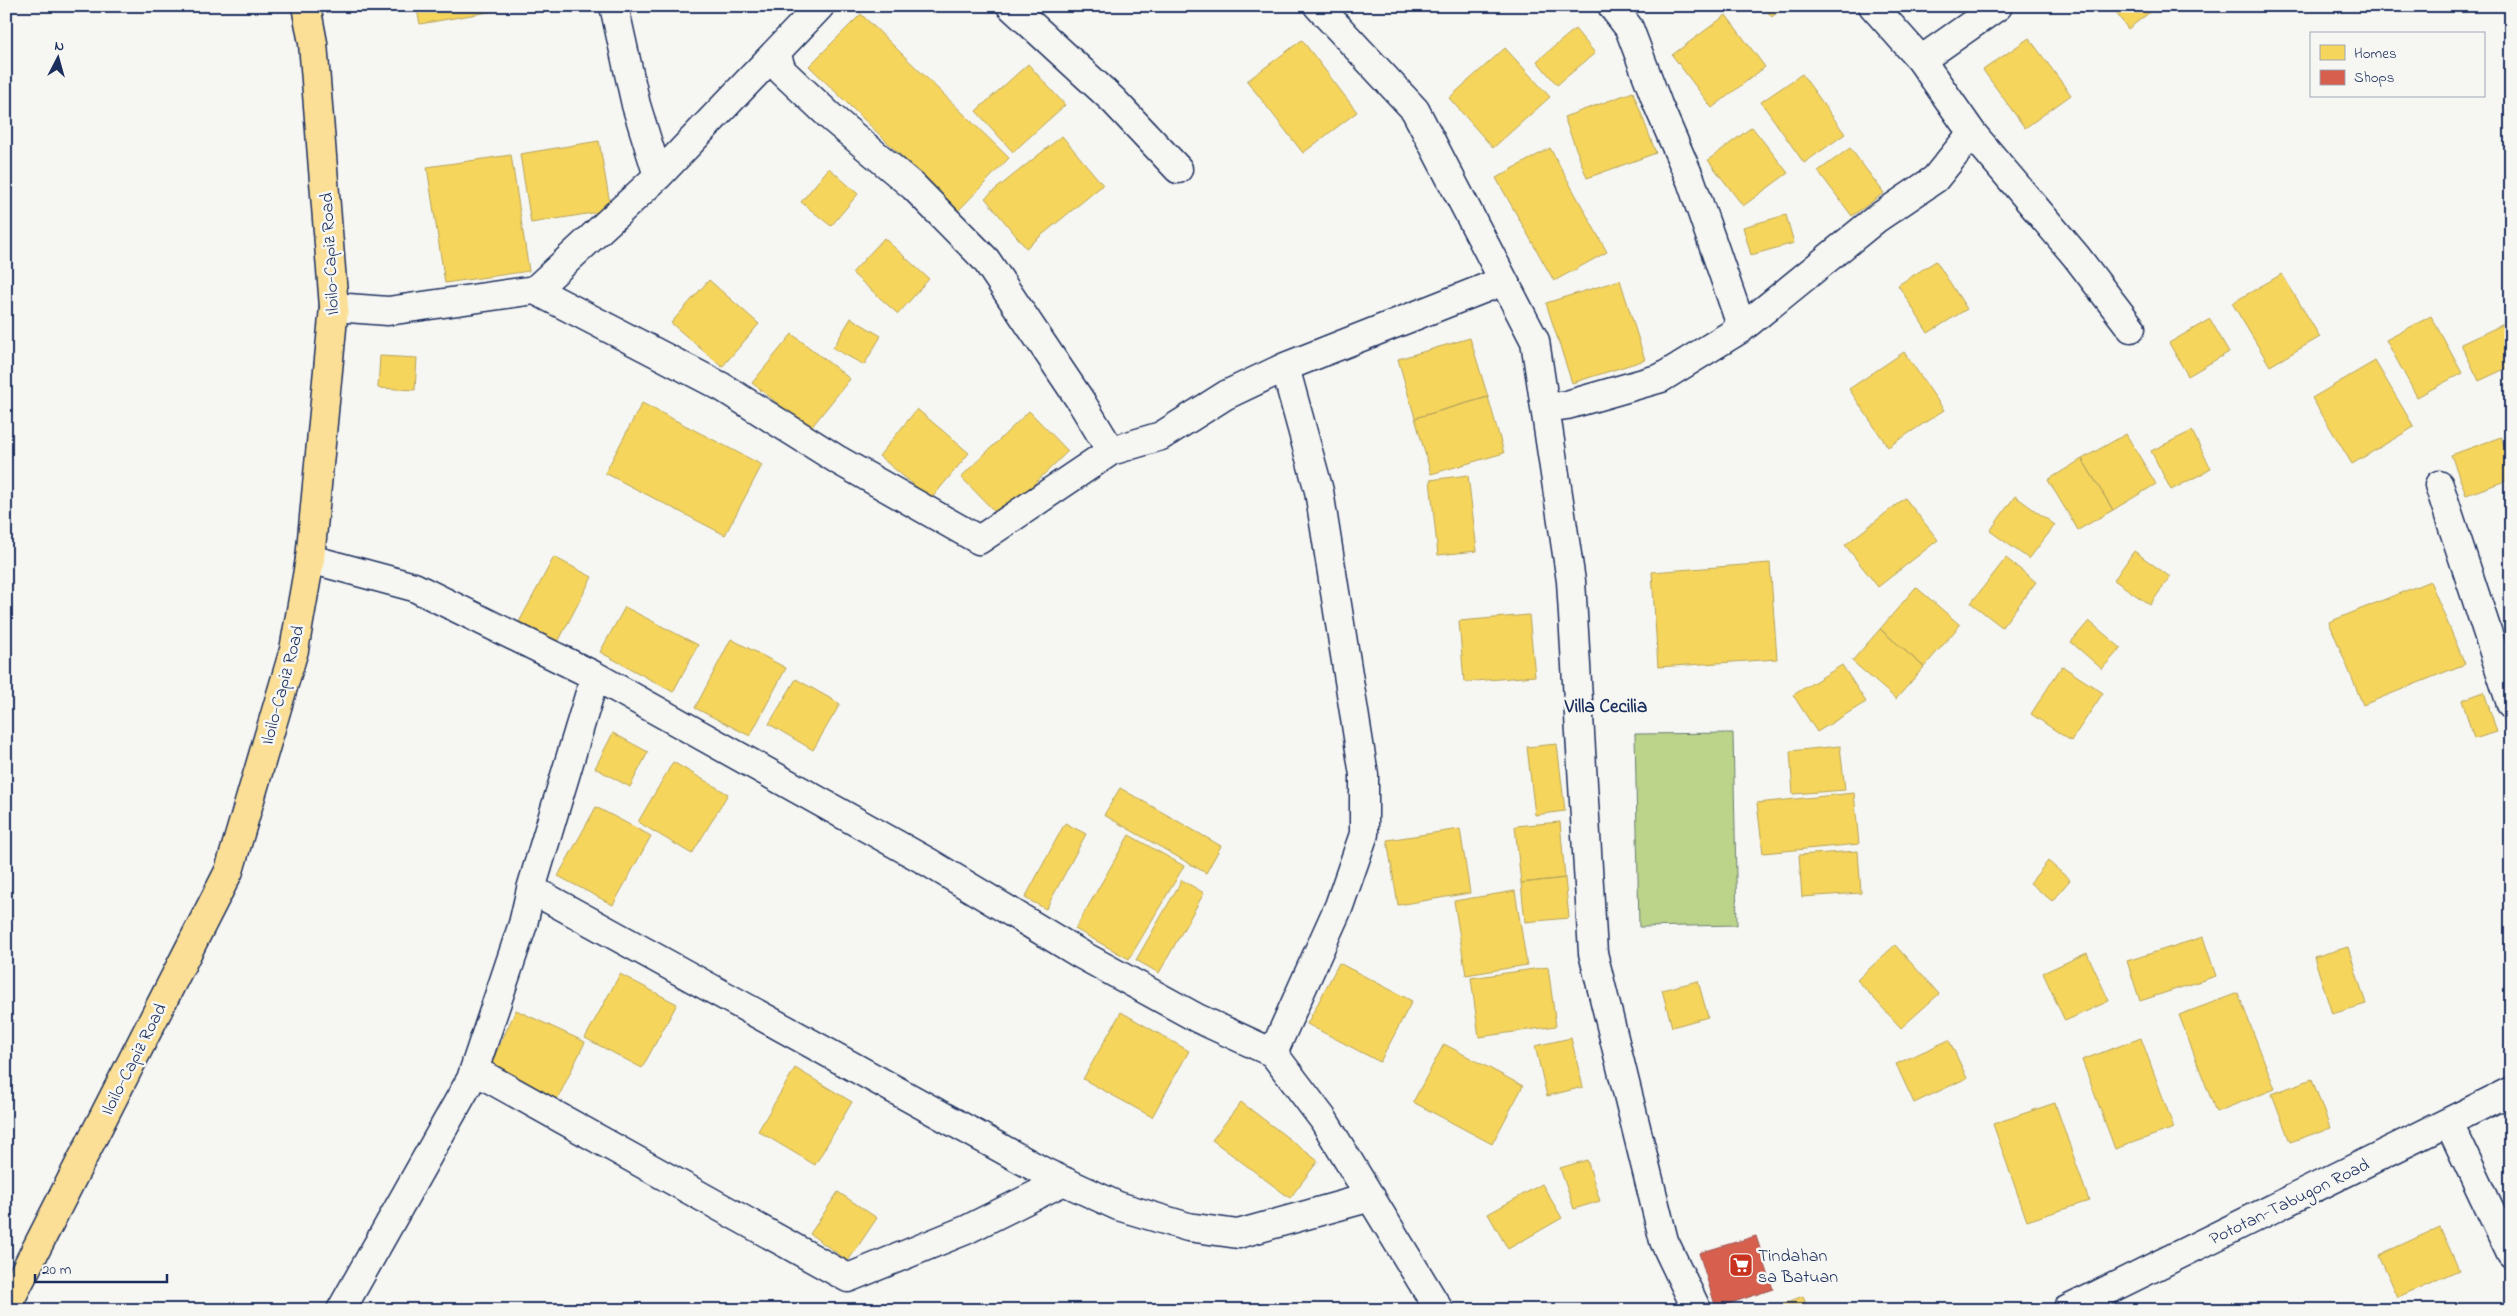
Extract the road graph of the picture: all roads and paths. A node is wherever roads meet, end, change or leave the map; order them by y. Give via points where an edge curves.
1 (306, 6) edge
2 (614, 6) edge
3 (820, 6) edge
4 (1011, 6) edge
5 (1318, 6) edge
6 (1612, 6) edge
7 (1873, 6) edge
8 (1998, 6) edge
9 (776, 53) junction
10 (1921, 60) junction
11 (1972, 134) junction
12 (1178, 169) dead end
13 (658, 176) junction
14 (1504, 281) junction
15 (535, 290) junction
16 (334, 307) junction
17 (1742, 328) junction
18 (2131, 328) dead end
19 (1285, 367) junction
20 (1546, 408) junction
21 (1112, 450) junction
22 (2439, 485) dead end
23 (310, 559) junction
24 (595, 676) junction
25 (2511, 704) edge
26 (531, 889) junction
27 (1273, 1053) junction
28 (474, 1070) junction
29 (2511, 1091) edge
30 (2449, 1122) junction
31 (1064, 1181) junction
32 (1371, 1197) junction
33 (2511, 1254) edge
34 (6, 1308) edge
35 (341, 1310) edge
36 (1439, 1310) edge
37 (1697, 1310) edge
38 (2067, 1310) edge

1 - 16 highway, Iloilo-Capiz Road via 313,43
2 - 13 street via 636,104
3 - 9 street
4 - 12 street via 1113,100
5 - 14 street via 1415,110
6 - 17 street via 1628,28 1690,181
7 - 10 street
8 - 10 street
9 - 13 street
9 - 21 street via 782,71 914,187 986,260
10 - 11 street
11 - 17 street via 1935,179 1876,219
11 - 18 street via 2076,256
13 - 15 street
14 - 19 street
14 - 20 street via 1535,342
15 - 16 street via 388,311
15 - 21 street via 722,387 838,460 979,540
16 - 23 highway, Iloilo-Capiz Road
17 - 20 street via 1661,378
19 - 21 street via 1226,395 1161,436
19 - 27 street via 1320,501 1364,775 1364,834 1338,906
20 - 37 street via 1571,581 1593,953 1664,1242
22 - 25 street
23 - 24 street via 414,587
23 - 34 highway, Iloilo-Capiz Road via 294,650 229,871
24 - 26 street
24 - 27 street via 928,862 1082,955 1197,1018
26 - 28 street via 523,924
26 - 31 street
27 - 32 street via 1323,1118
28 - 31 street via 848,1278 966,1230
28 - 35 street
29 - 30 street, Pototan-Tabugon Road
30 - 33 street
30 - 38 street, Pototan-Tabugon Road
31 - 32 street via 1118,1206 1188,1227 1238,1234
32 - 36 street

